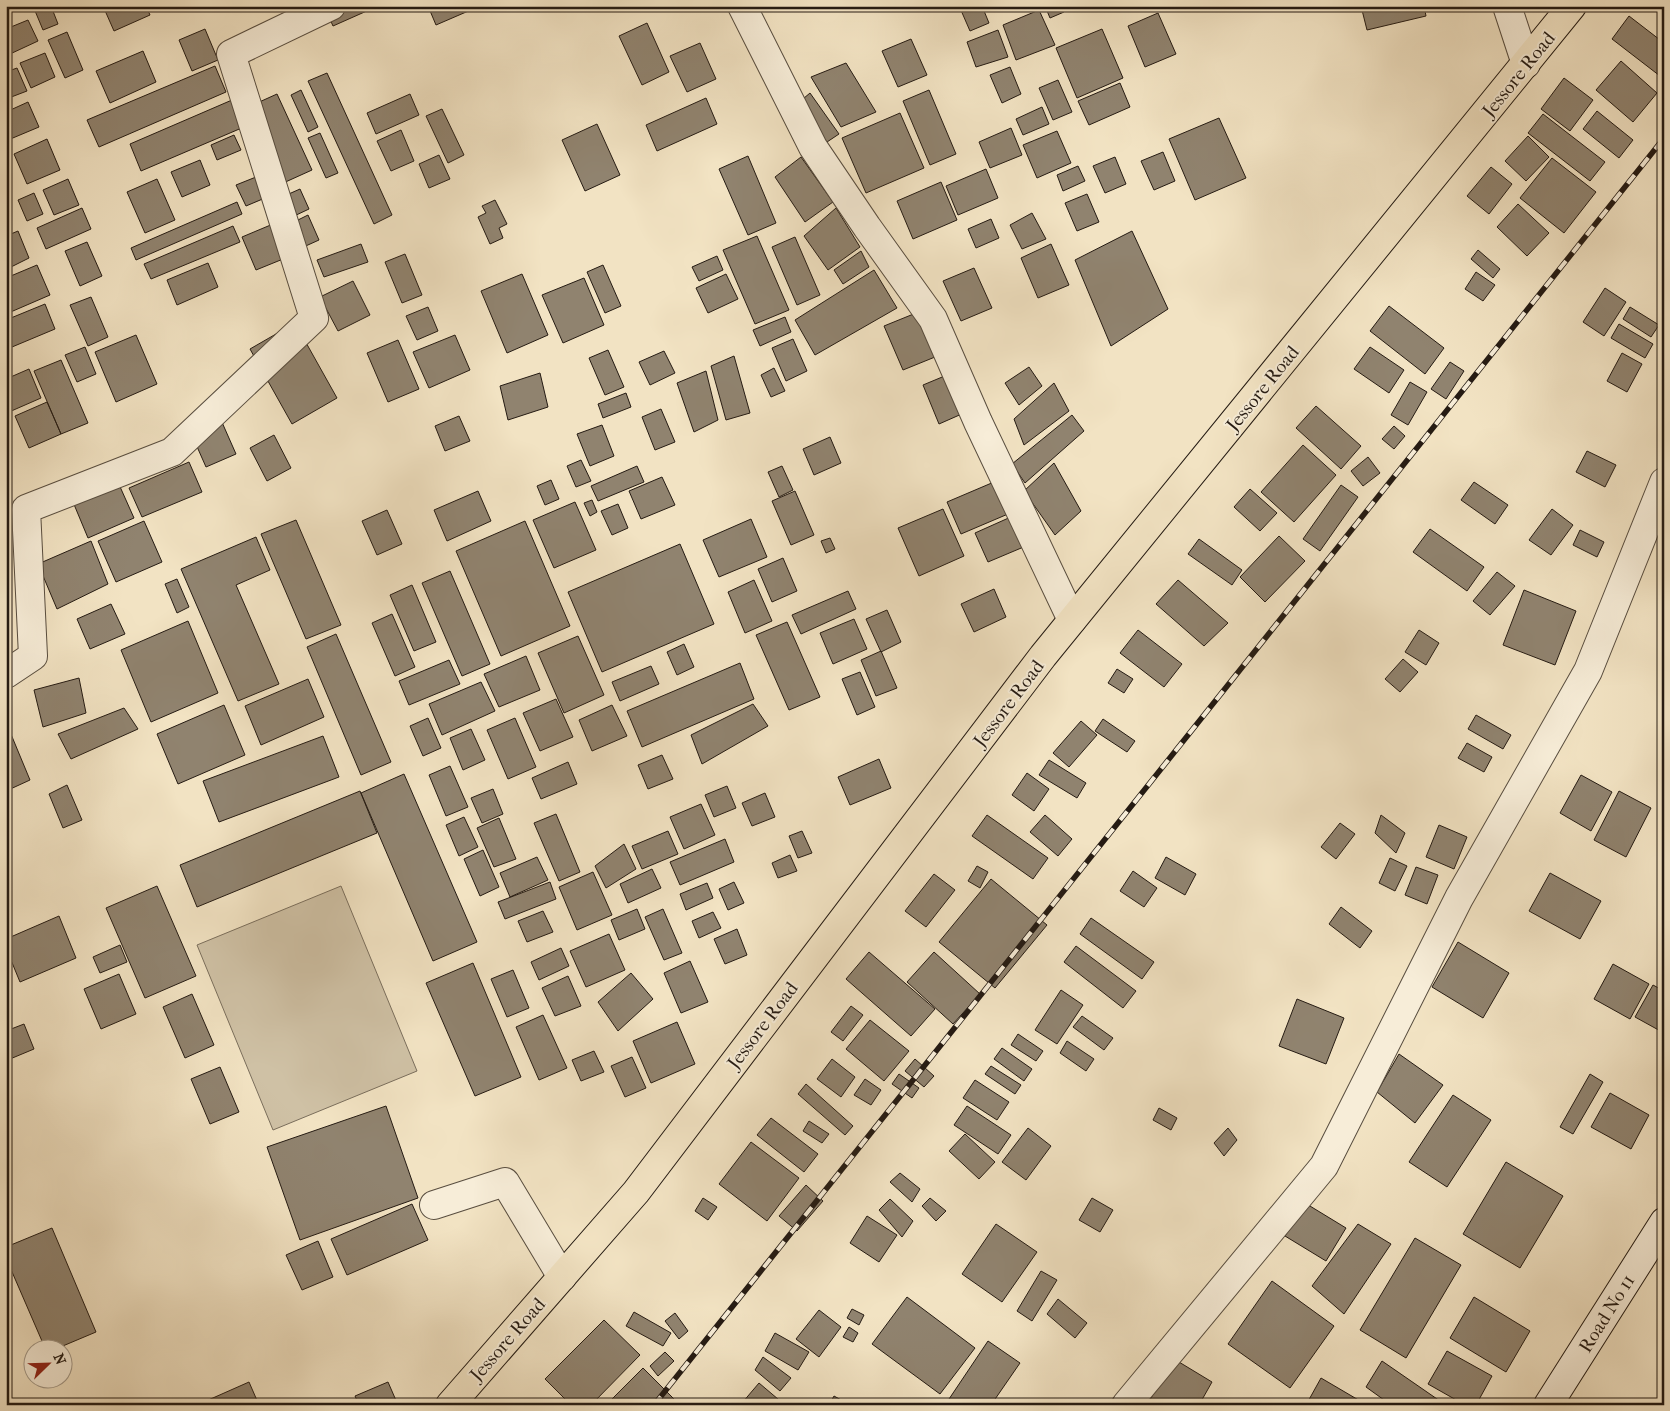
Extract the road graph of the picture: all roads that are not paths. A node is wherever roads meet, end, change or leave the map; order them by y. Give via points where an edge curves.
1 (331, 6) edge
2 (742, 6) edge
3 (1507, 6) edge
4 (1572, 6) edge
5 (1526, 64) junction
6 (1664, 482) edge
7 (1072, 620) junction
8 (6, 674) edge
9 (434, 1206) dead end
10 (1664, 1222) edge
11 (562, 1277) junction
12 (450, 1405) edge
13 (1126, 1405) edge
14 (1548, 1405) edge

1 - 8 street via 230,54 314,318 172,452 26,509 33,656
2 - 7 street via 813,147 933,319
3 - 5 street
4 - 5 highway, Jessore Road
5 - 7 highway, Jessore Road
6 - 13 street via 1588,671 1459,898 1324,1166
7 - 11 highway, Jessore Road via 636,1192
9 - 11 street via 505,1182
10 - 14 street, Road No 11
11 - 12 highway, Jessore Road

